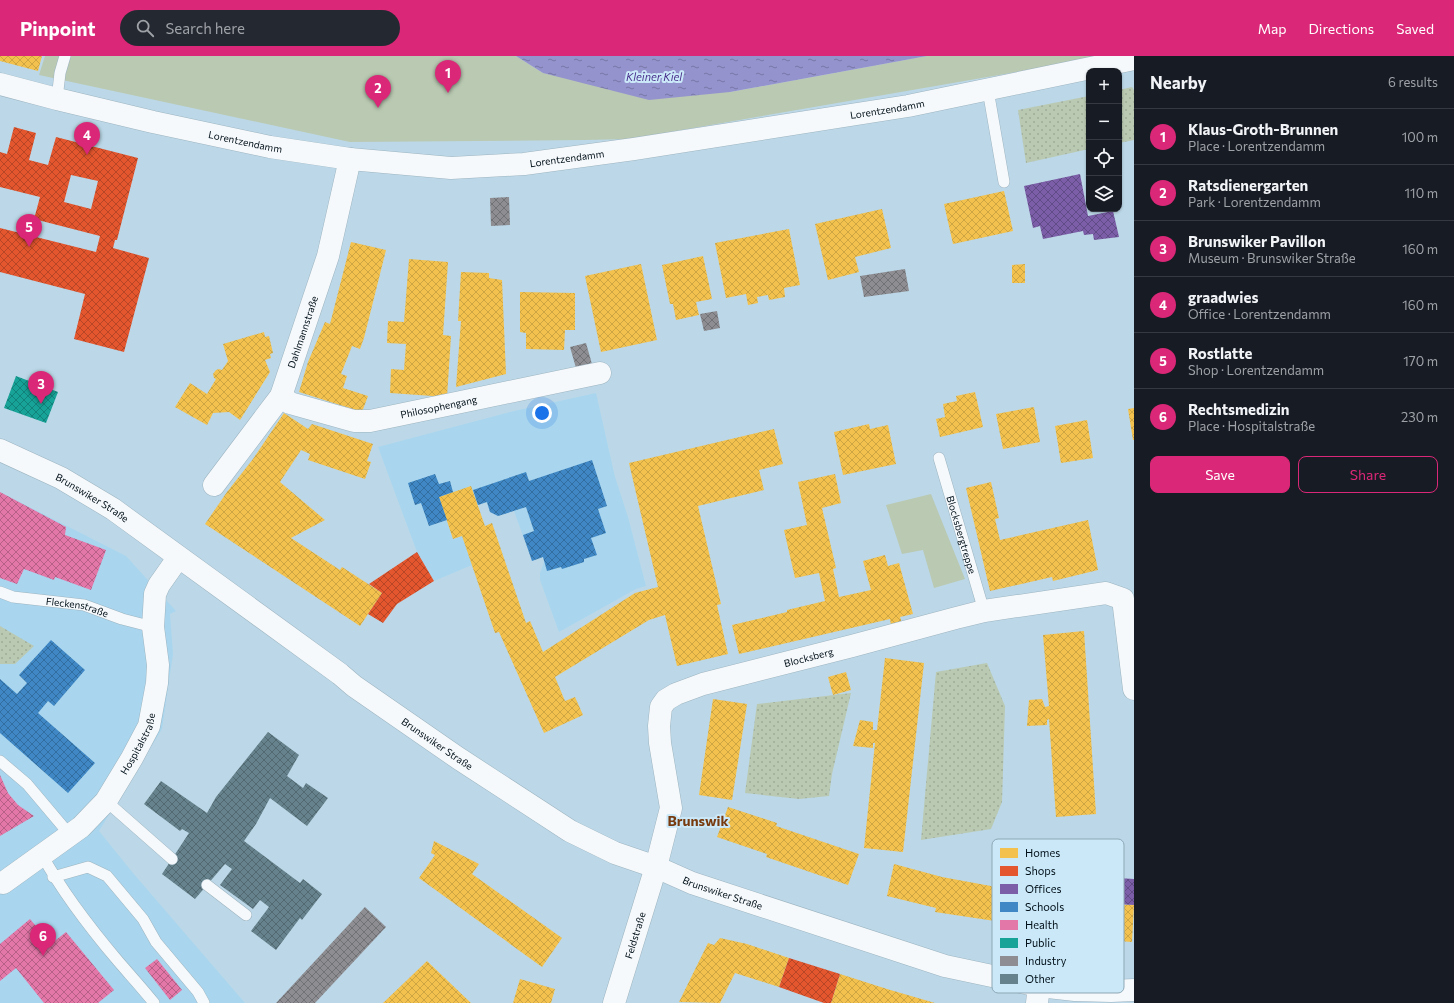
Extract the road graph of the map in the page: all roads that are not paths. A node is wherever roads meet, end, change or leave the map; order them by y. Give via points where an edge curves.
1 (65, 56) edge
2 (1134, 59) edge
3 (0, 84) edge
4 (988, 90) junction
5 (57, 99) junction
6 (350, 159) junction
7 (1004, 182) dead end
8 (600, 373) dead end
9 (281, 396) junction
10 (0, 450) edge
11 (939, 458) dead end
12 (214, 485) dead end
13 (178, 558) junction
14 (0, 592) edge
15 (984, 611) junction
16 (153, 627) junction
17 (1134, 689) edge
18 (0, 761) edge
19 (106, 801) junction
20 (70, 835) junction
21 (42, 856) junction
22 (172, 859) dead end
23 (656, 867) junction
24 (53, 876) junction
25 (2, 885) edge
26 (207, 885) dead end
27 (246, 915) dead end
28 (992, 980) edge
29 (1124, 990) edge
30 (1134, 990) edge
31 (154, 1003) edge
32 (204, 1003) edge
33 (614, 1003) edge

1 - 5 lane
2 - 4 street, Lorentzendamm
3 - 5 street, Lorentzendamm
4 - 6 street, Lorentzendamm via 908,106 645,148 524,164 451,168
4 - 7 lane
5 - 6 street, Lorentzendamm via 270,147
6 - 9 street, Dahlmannstraße via 328,256
8 - 9 street, Philosophengang via 370,421 354,421 290,403
9 - 12 street, Dahlmannstraße
10 - 13 street, Brunswiker Straße via 61,478 113,509
11 - 15 lane, Blocksbergtreppe
13 - 16 street, Hospitalstraße via 155,594
13 - 23 street, Brunswiker Straße via 250,618 325,671 354,686 458,758 570,830 615,853
14 - 16 lane, Fleckenstraße via 13,597 84,605
15 - 17 street, Blocksberg via 1106,593 1123,599
15 - 23 street, Blocksberg via 703,684 666,700 661,707 659,726 671,808
16 - 19 street, Hospitalstraße via 158,665 149,726
18 - 20 lane via 27,784
19 - 20 street, Hospitalstraße
19 - 22 lane
20 - 21 street, Hospitalstraße
21 - 24 lane
21 - 25 street, Hospitalstraße
23 - 28 street, Brunswiker Straße via 708,889
23 - 33 street, Feldstraße
24 - 31 lane
24 - 32 lane via 88,866 107,876 143,919 156,942 198,992
26 - 27 lane
29 - 30 street, Brunswiker Straße

